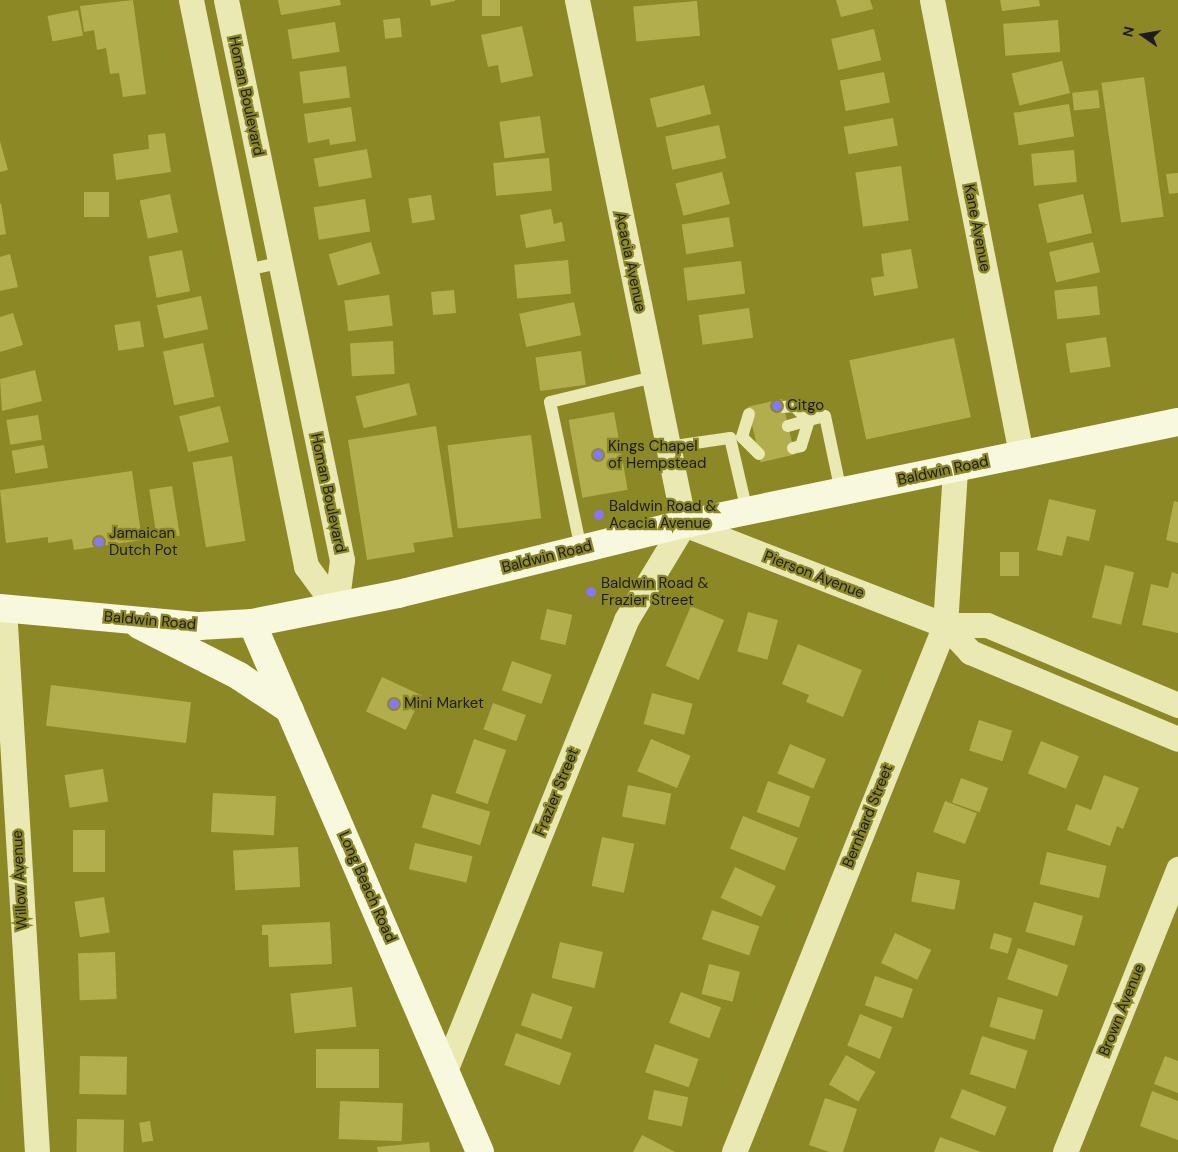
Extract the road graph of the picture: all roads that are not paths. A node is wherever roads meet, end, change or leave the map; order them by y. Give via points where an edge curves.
1 (191, 0) edge
2 (226, 0) edge
3 (577, 0) edge
4 (932, 0) edge
5 (280, 263) junction
6 (246, 270) junction
7 (653, 377) junction
8 (783, 407) dead end
9 (749, 414) dead end
10 (808, 420) junction
11 (1178, 422) edge
12 (788, 426) dead end
13 (742, 436) junction
14 (668, 447) junction
15 (794, 448) dead end
16 (759, 454) dead end
17 (1021, 455) junction
18 (955, 469) junction
19 (841, 492) junction
20 (748, 512) junction
21 (684, 524) junction
22 (581, 549) junction
23 (336, 607) junction
24 (2, 608) edge
25 (127, 619) junction
26 (252, 623) junction
27 (945, 626) junction
28 (1178, 705) edge
29 (290, 710) junction
30 (1178, 739) edge
31 (1178, 869) edge
32 (446, 1068) junction
33 (37, 1152) edge
34 (480, 1152) edge
35 (734, 1152) edge
36 (1065, 1152) edge

1 - 6 street
2 - 5 street, Homan Boulevard
3 - 7 street, Acacia Avenue
4 - 17 street, Kane Avenue
5 - 6 lane
5 - 23 street, Homan Boulevard via 342,560
6 - 23 street via 306,566
7 - 14 street, Acacia Avenue
7 - 22 lane via 550,402
8 - 10 lane via 794,406
9 - 13 lane
10 - 12 lane
10 - 15 lane via 801,446
10 - 19 lane via 825,416
11 - 17 main road, Baldwin Road
13 - 14 lane
13 - 16 lane
13 - 20 lane
14 - 21 street, Acacia Avenue
17 - 18 main road, Baldwin Road
18 - 19 main road, Baldwin Road
18 - 27 street, Bernhard Street
19 - 20 main road, Baldwin Road
20 - 21 main road, Baldwin Road
21 - 22 main road, Baldwin Road
21 - 27 street, Pierson Avenue
21 - 32 street, Frazier Street via 626,620
22 - 23 main road, Baldwin Road
23 - 26 main road, Baldwin Road
24 - 25 main road, Baldwin Road
24 - 33 street, Willow Avenue
25 - 26 main road, Baldwin Road via 199,626
25 - 29 main road via 239,676
26 - 29 main road, Long Beach Road
27 - 28 street, Pierson Avenue via 987,624
27 - 30 street, Pierson Avenue via 970,652
27 - 35 street, Bernhard Street
29 - 32 main road, Long Beach Road
31 - 36 street, Brown Avenue
32 - 34 main road, Long Beach Road

